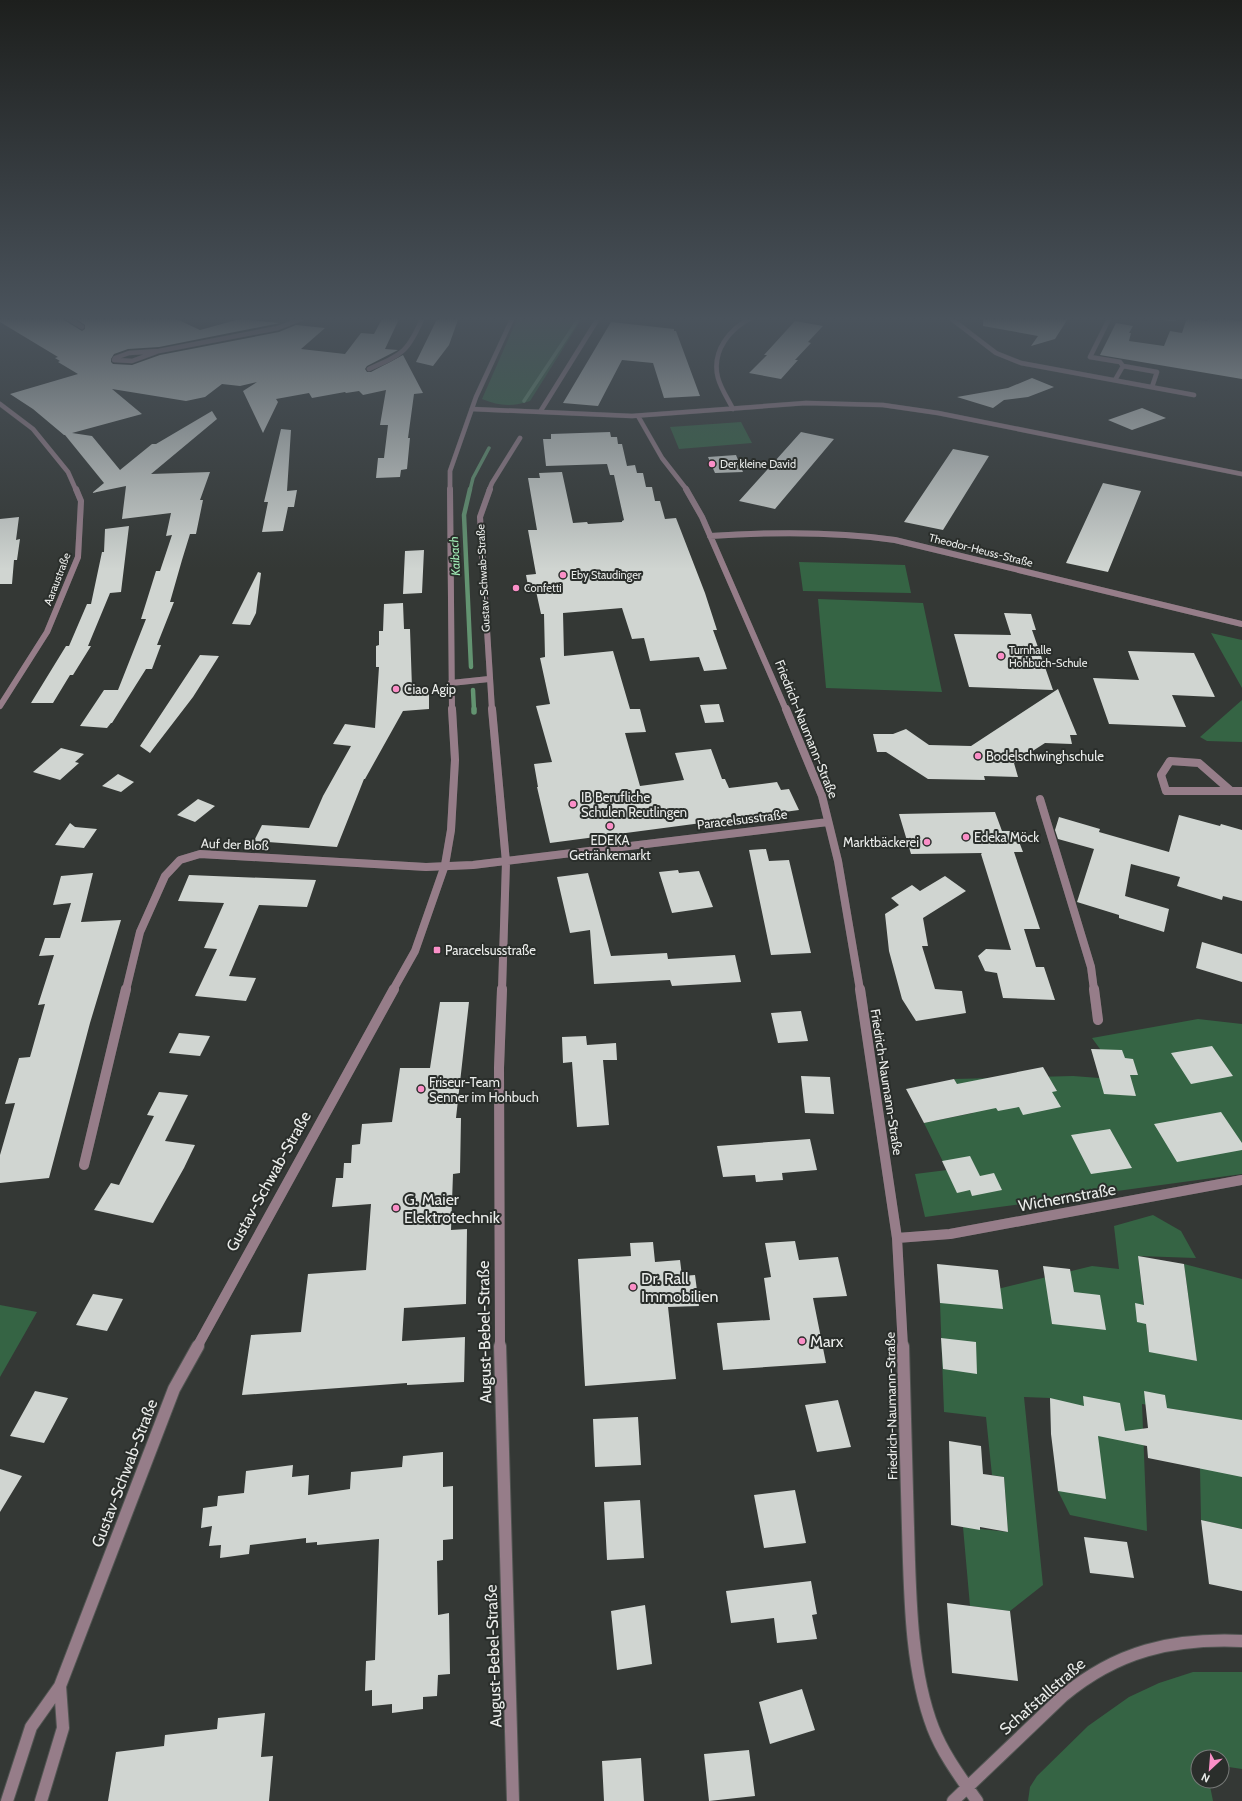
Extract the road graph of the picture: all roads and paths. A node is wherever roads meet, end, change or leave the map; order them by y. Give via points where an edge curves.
1 (475, 401) edge
2 (547, 401) edge
3 (729, 401) edge
4 (0, 404) edge
5 (472, 409) junction
6 (733, 409) junction
7 (540, 412) junction
8 (638, 416) junction
9 (520, 438) dead end
10 (1242, 474) edge
11 (710, 536) junction
12 (1242, 624) edge
13 (489, 679) junction
14 (451, 683) junction
15 (0, 706) edge
16 (1231, 791) junction
17 (1242, 791) edge
18 (1040, 799) dead end
19 (828, 822) junction
20 (506, 862) junction
21 (444, 865) junction
22 (1098, 1020) dead end
23 (84, 1165) dead end
24 (1242, 1180) edge
25 (898, 1238) junction
26 (1242, 1640) edge
27 (60, 1686) junction
28 (966, 1787) junction
29 (7, 1801) edge
30 (41, 1801) edge
31 (513, 1801) edge
32 (953, 1801) edge
33 (977, 1801) edge

1 - 5 street, Gustav-Schwab-Straße
2 - 7 street
3 - 6 street
4 - 15 street, Aaraustraße via 34,429 68,472 81,501 78,557 47,632
5 - 7 street
5 - 14 street, Gustav-Schwab-Straße via 450,470
6 - 8 street
6 - 10 street via 828,403 898,406
7 - 8 street
8 - 11 street, Friedrich-Naumann-Straße via 662,458 690,494
9 - 13 street, Gustav-Schwab-Straße via 492,482 480,518
11 - 12 street, Theodor-Heuss-Straße via 803,532 883,538
11 - 19 street, Friedrich-Naumann-Straße via 822,796
13 - 14 street
13 - 20 street, Gustav-Schwab-Straße
14 - 21 street, Gustav-Schwab-Straße via 455,760 451,830
16 - 16 street via 1199,762 1170,761 1161,775 1166,791
16 - 17 street
18 - 22 street via 1091,967
19 - 20 street, Paracelsusstraße
19 - 25 street, Friedrich-Naumann-Straße via 838,861 859,985
20 - 21 street, Paracelsusstraße
20 - 31 street, August-Bebel-Straße via 499,1068 499,1324
21 - 23 street, Auf der Bloß via 426,867 200,854 180,860 165,876 140,932
21 - 27 street, Gustav-Schwab-Straße via 415,951 174,1389
24 - 25 street, Wichernstraße via 950,1234
25 - 28 street, Friedrich-Naumann-Straße via 910,1599 914,1638 927,1710 934,1730
26 - 28 street, Schafstallstraße via 1172,1643 1136,1652 1102,1668 1082,1680
27 - 29 street, Gustav-Schwab-Straße via 31,1728
27 - 30 street, Gustav-Schwab-Straße via 64,1728
28 - 32 street, Schafstallstraße
28 - 33 street, Friedrich-Naumann-Straße

